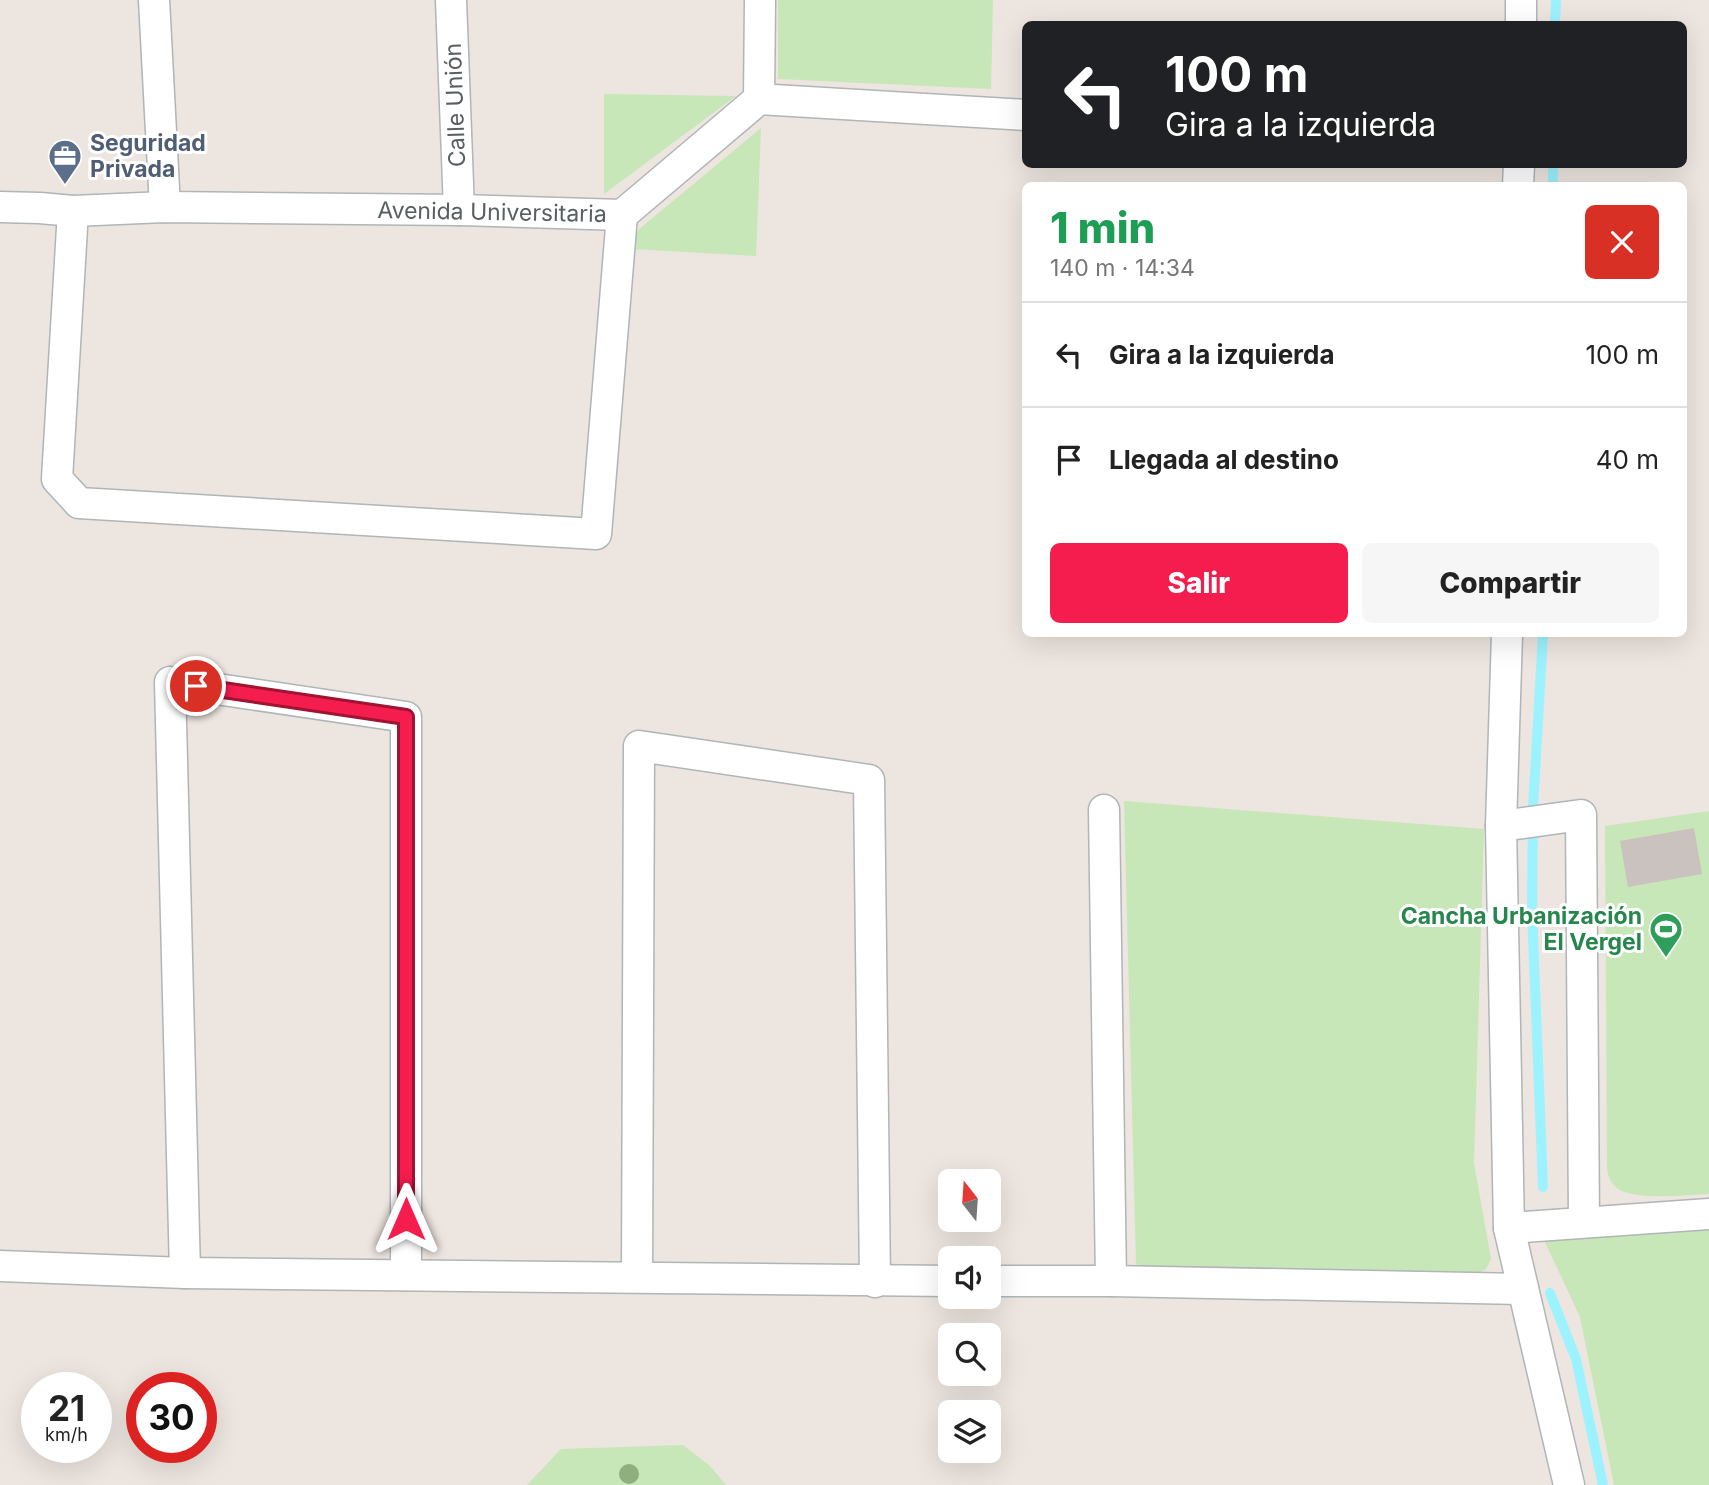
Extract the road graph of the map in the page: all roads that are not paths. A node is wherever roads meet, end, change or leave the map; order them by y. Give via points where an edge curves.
1 (154, 0) edge
2 (451, 0) edge
3 (760, 0) edge
4 (1521, 0) edge
5 (1521, 21) edge
6 (759, 99) junction
7 (1022, 115) edge
8 (0, 206) edge
9 (164, 207) junction
10 (459, 210) junction
11 (73, 211) junction
12 (622, 215) junction
13 (1507, 637) edge
14 (1104, 810) dead end
15 (1508, 825) junction
16 (1709, 1214) edge
17 (1584, 1222) junction
18 (1509, 1228) junction
19 (0, 1266) edge
20 (185, 1273) junction
21 (406, 1275) junction
22 (637, 1277) junction
23 (938, 1281) edge
24 (1001, 1281) edge
25 (1111, 1281) junction
26 (875, 1282) junction
27 (1523, 1289) junction
28 (1569, 1485) edge

1 - 9 street
2 - 10 street, Calle Unión
3 - 6 street
4 - 5 street
6 - 7 street
6 - 12 street, Avenida Universitaria
8 - 11 street, Avenida Universitaria
9 - 10 street, Avenida Universitaria
9 - 11 street, Avenida Universitaria
10 - 12 street, Avenida Universitaria
11 - 12 street via 57,479 79,503 596,534
13 - 15 street
14 - 25 street
15 - 17 street via 1581,814
15 - 18 street
16 - 17 street
17 - 18 street
18 - 27 street
19 - 20 street
20 - 21 street
20 - 21 street via 170,682 406,717
21 - 22 street
22 - 26 street
22 - 26 street via 639,746 869,780
23 - 26 street
24 - 25 street
25 - 27 street
27 - 28 street

